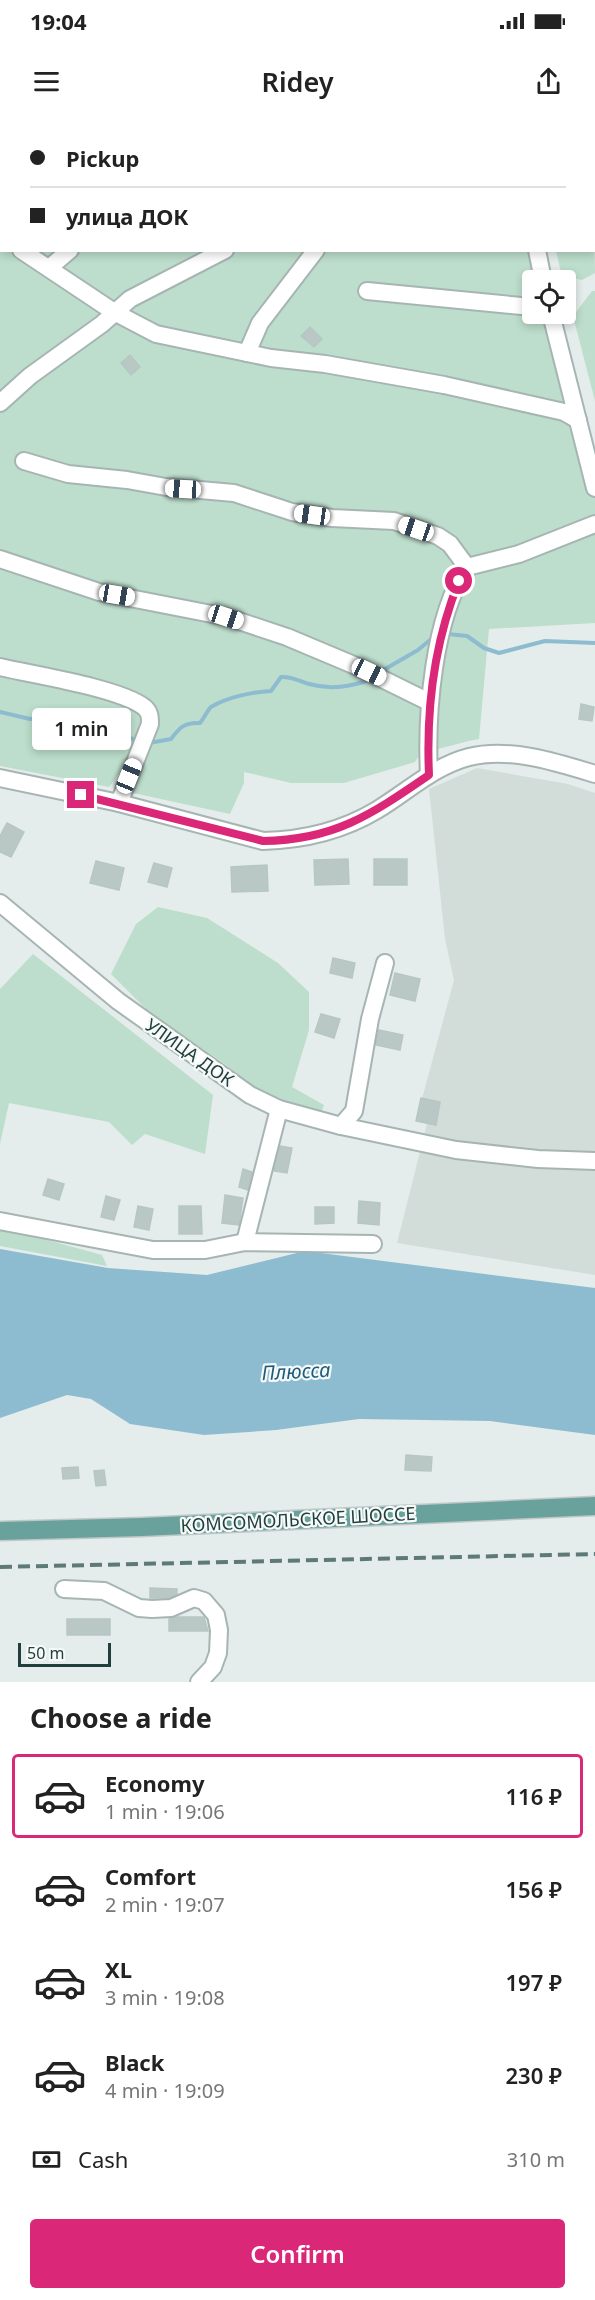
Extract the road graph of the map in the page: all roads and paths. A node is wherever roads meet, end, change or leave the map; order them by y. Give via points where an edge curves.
1 (24, 252) edge
2 (68, 252) edge
3 (221, 252) edge
4 (314, 252) edge
5 (537, 252) edge
6 (49, 268) junction
7 (541, 270) edge
8 (367, 291) dead end
9 (522, 306) edge
10 (114, 312) junction
11 (554, 324) edge
12 (247, 353) junction
13 (0, 403) edge
14 (578, 420) junction
15 (24, 461) dead end
16 (595, 488) edge
17 (595, 524) edge
18 (0, 559) edge
19 (467, 567) junction
20 (0, 667) edge
21 (429, 702) junction
22 (595, 774) edge
23 (429, 775) junction
24 (0, 778) edge
25 (119, 803) junction
26 (0, 903) edge
27 (385, 963) dead end
28 (279, 1108) junction
29 (341, 1126) junction
30 (595, 1161) edge
31 (0, 1221) edge
32 (245, 1242) junction
33 (373, 1244) dead end
34 (595, 1506) edge
35 (0, 1531) edge
36 (64, 1589) dead end
37 (199, 1682) edge

1 - 6 street
2 - 6 street
3 - 10 street via 130,299
4 - 12 street via 260,323
5 - 7 street
6 - 10 street
8 - 9 street
10 - 12 street via 156,334
10 - 13 street
11 - 14 street
12 - 14 street via 454,387 564,412
14 - 16 street
15 - 19 street via 68,474 234,493 292,512 394,521 438,536 450,544
17 - 19 street via 519,554
18 - 21 street via 99,592 226,617 287,637
19 - 21 street via 448,608
20 - 25 street via 94,688 144,707 150,714 150,724
21 - 23 street
22 - 23 street via 524,755 491,754 460,760
23 - 25 street via 351,823 325,833 283,840 263,841
24 - 25 street
26 - 28 street, УЛИЦА ДОК via 118,1001 250,1095
27 - 29 street via 370,1019 354,1111
28 - 29 street, УЛИЦА ДОК
28 - 32 street
29 - 30 street, УЛИЦА ДОК via 456,1149
31 - 32 street via 153,1250 205,1250
32 - 33 street
34 - 35 main road, КОМСОМОЛЬСКОЕ ШОССЕ
36 - 37 street via 104,1591 152,1610 171,1608 194,1598 204,1601 216,1615 218,1653 213,1667

